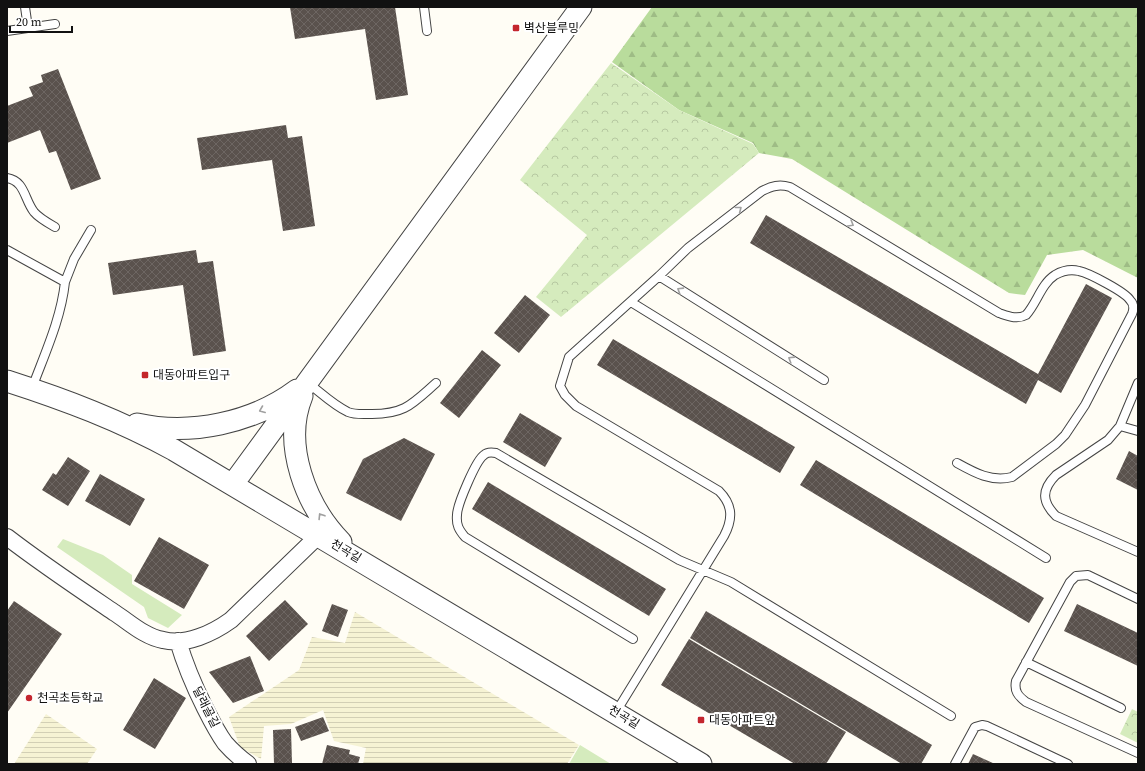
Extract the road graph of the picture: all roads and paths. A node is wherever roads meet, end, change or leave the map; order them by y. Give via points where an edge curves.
1 (25, 7) edge
2 (424, 7) edge
3 (581, 7) edge
4 (54, 24) dead end
5 (28, 28) junction
6 (7, 31) edge
7 (427, 31) dead end
8 (7, 178) edge
9 (55, 227) dead end
10 (91, 230) dead end
11 (7, 250) edge
12 (659, 276) junction
13 (65, 282) junction
14 (630, 302) junction
15 (824, 380) dead end
16 (7, 381) edge
17 (308, 383) junction
18 (436, 383) dead end
19 (1138, 383) edge
20 (32, 389) junction
21 (111, 418) junction
22 (1120, 426) junction
23 (1138, 431) edge
24 (957, 463) dead end
25 (233, 484) junction
26 (319, 535) junction
27 (7, 537) edge
28 (1138, 552) edge
29 (355, 557) junction
30 (1046, 558) dead end
31 (704, 570) junction
32 (1138, 599) edge
33 (633, 639) dead end
34 (178, 641) junction
35 (1026, 662) junction
36 (1122, 708) dead end
37 (616, 712) junction
38 (951, 716) dead end
39 (1138, 753) edge
40 (248, 764) edge
41 (701, 764) edge
42 (955, 764) edge
43 (1068, 764) edge

1 - 5 lane
2 - 7 lane
3 - 17 street
4 - 5 lane
5 - 6 lane
8 - 9 lane via 20,184 34,212
10 - 13 lane via 74,259
11 - 13 lane
12 - 14 lane
15 -> 12 lane
12 -> 24 lane via 688,248 762,191 783,185 1006,316 1018,318 1026,315 1044,285 1062,272 1070,270 1088,274 1127,296 1133,305 1132,314 1084,405 1056,444 1012,477 1004,479 976,474
13 - 20 lane via 59,315
14 - 30 lane
14 - 31 lane via 569,357 560,386 576,406 719,491 727,499 730,504 730,515 727,531
16 - 20 street
17 - 18 lane via 355,415 399,411 413,403
17 -> 21 street via 268,408 202,427 170,428
17 - 25 street
29 -> 17 street via 337,538 317,510 298,463 294,443 295,424 299,404
19 - 22 lane
20 - 21 street
21 - 25 street via 151,437
22 - 23 lane
22 - 28 lane via 1108,440 1056,475 1046,490 1045,499 1049,509 1056,516
25 - 26 street
26 - 29 street, 천곡길
26 - 34 street, 천곡길 via 231,620 216,630
27 - 34 street, 천곡길 via 70,583 146,633 162,640
29 - 37 street, 천곡길
31 - 33 lane via 679,560 496,453 483,455 473,470 456,513 458,529 465,537
31 - 37 lane
31 - 38 lane via 731,582
32 - 35 lane via 1088,575 1076,576 1070,582
34 - 40 street, 달래골길 via 193,682 214,726 237,756
35 - 36 lane
35 - 39 lane via 1015,688 1022,699
37 - 41 street, 천곡길
42 - 43 lane via 978,725 987,726

